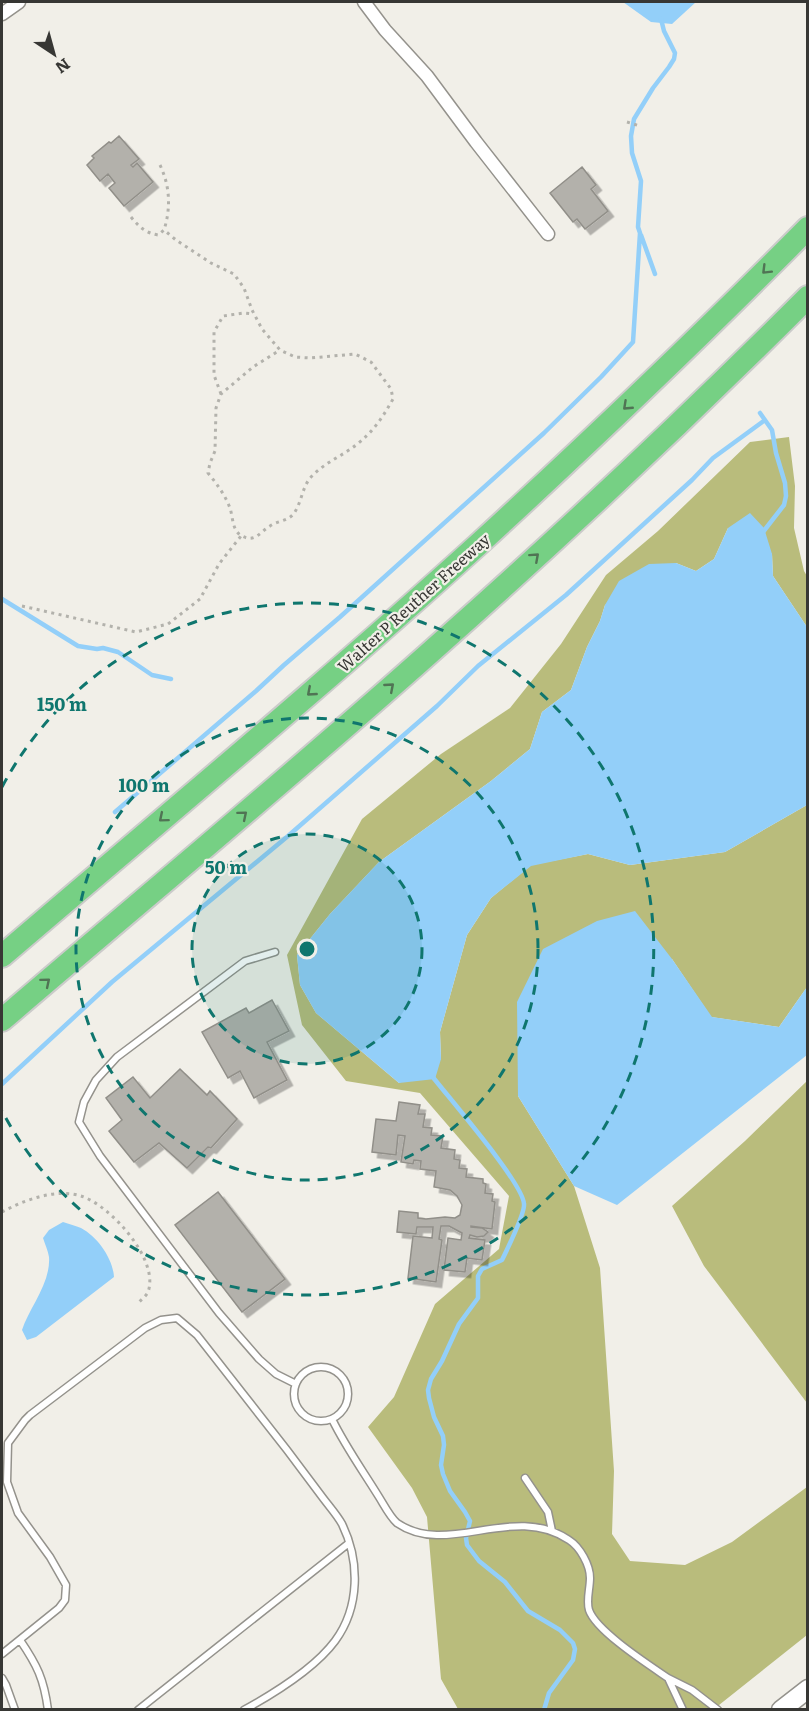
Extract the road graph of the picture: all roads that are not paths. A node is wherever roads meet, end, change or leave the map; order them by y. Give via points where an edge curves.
1 (19, 2) edge
2 (364, 2) edge
3 (2, 14) edge
4 (807, 228) edge
5 (549, 234) dead end
6 (807, 297) edge
7 (275, 952) dead end
8 (2, 956) edge
9 (2, 1020) edge
10 (296, 1384) junction
11 (332, 1419) junction
12 (525, 1478) dead end
13 (552, 1531) junction
14 (349, 1543) junction
15 (20, 1640) junction
16 (2, 1654) edge
17 (2, 1678) edge
18 (668, 1678) junction
19 (807, 1689) edge
20 (15, 1710) edge
21 (48, 1710) edge
22 (138, 1710) edge
23 (244, 1710) edge
24 (683, 1710) edge
25 (718, 1710) edge
26 (781, 1710) edge

1 - 3 street
2 - 5 street
4 -> 8 highway, Walter P Reuther Freeway via 640,394 480,543
9 -> 6 highway via 445,639 630,470
7 - 10 lane via 245,961 117,1057 96,1080 79,1122 100,1156 219,1313 259,1359
10 - 11 lane via 294,1394 300,1411 316,1421
10 - 11 lane via 314,1368 323,1366 339,1373 349,1395 342,1412
11 - 13 lane via 395,1522 415,1533 439,1536 529,1525
12 - 13 lane via 548,1512
13 - 18 lane via 570,1540 583,1555 591,1576 588,1597 596,1621 624,1648
14 - 15 lane via 329,1505 196,1335 177,1318 161,1320 30,1415 8,1443 7,1482 18,1513 66,1584 66,1600
14 - 22 lane
14 - 23 lane via 356,1574 354,1597 335,1641 289,1682
15 - 16 lane
15 - 21 lane via 40,1672
17 - 20 lane
18 - 24 lane
18 - 25 lane
19 - 26 main road

